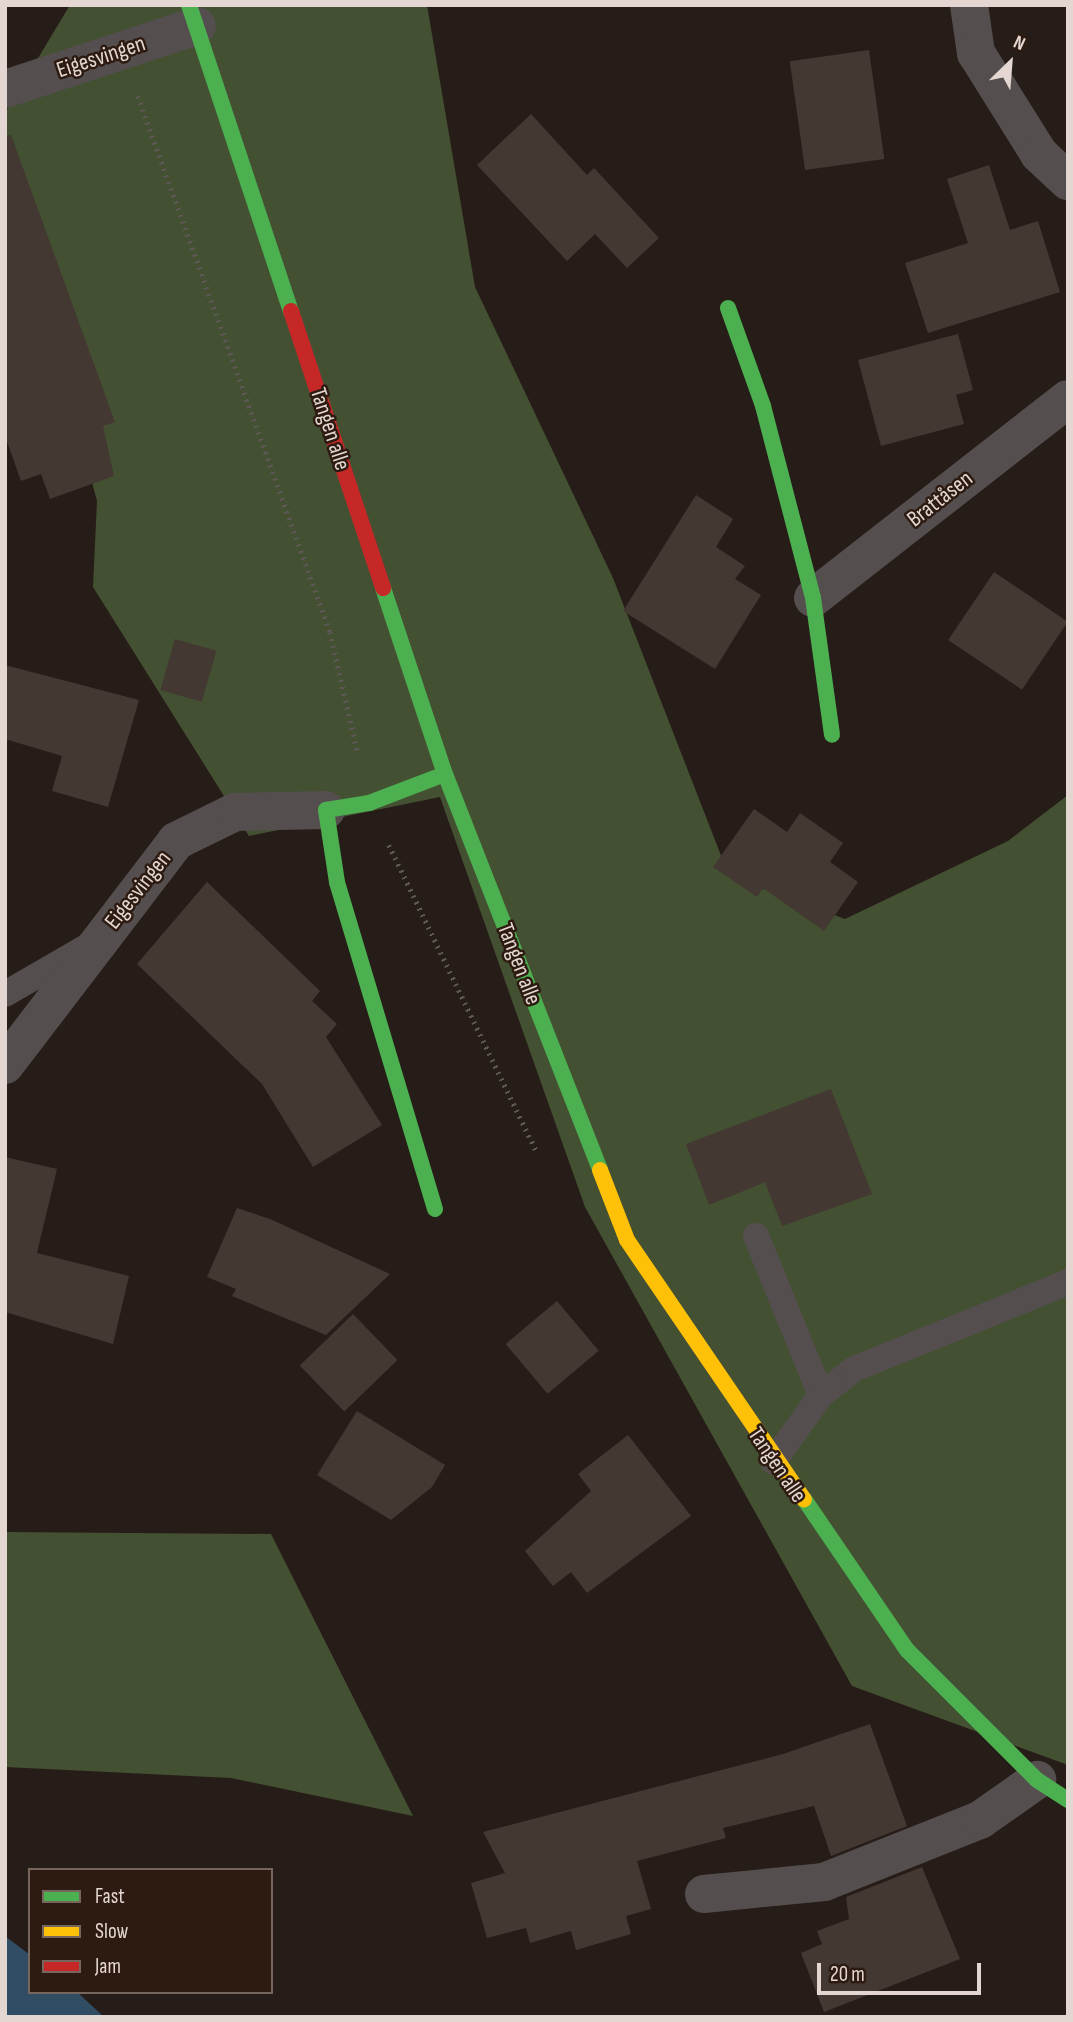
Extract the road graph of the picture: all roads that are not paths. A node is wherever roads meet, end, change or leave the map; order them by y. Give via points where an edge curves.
1 (969, 5) edge
2 (193, 16) edge
3 (5, 89) edge
4 (1068, 181) edge
5 (728, 309) dead end
6 (1068, 399) edge
7 (813, 598) junction
8 (832, 735) dead end
9 (445, 774) junction
10 (326, 810) junction
11 (101, 937) junction
12 (5, 994) edge
13 (5, 1065) edge
14 (435, 1209) dead end
15 (756, 1236) dead end
16 (1068, 1282) edge
17 (821, 1395) junction
18 (773, 1462) junction
19 (1052, 1790) edge
20 (704, 1894) dead end

1 - 4 street via 976,53 1039,153
2 - 3 street, Eigesvingen via 122,50
2 - 9 main road, Tangen alle
5 - 7 main road via 763,406
6 - 7 street, Brattåsen
7 - 8 main road
9 - 10 main road via 369,803
9 - 18 main road, Tangen alle via 627,1240
10 - 11 street, Eigesvingen via 235,812 176,841
10 - 14 main road via 337,883
11 - 12 lane
11 - 13 street, Eigesvingen
15 - 17 lane
16 - 17 lane via 876,1359
17 - 18 lane
18 - 19 main road, Tangen alle via 907,1650
19 - 20 street via 824,1882

